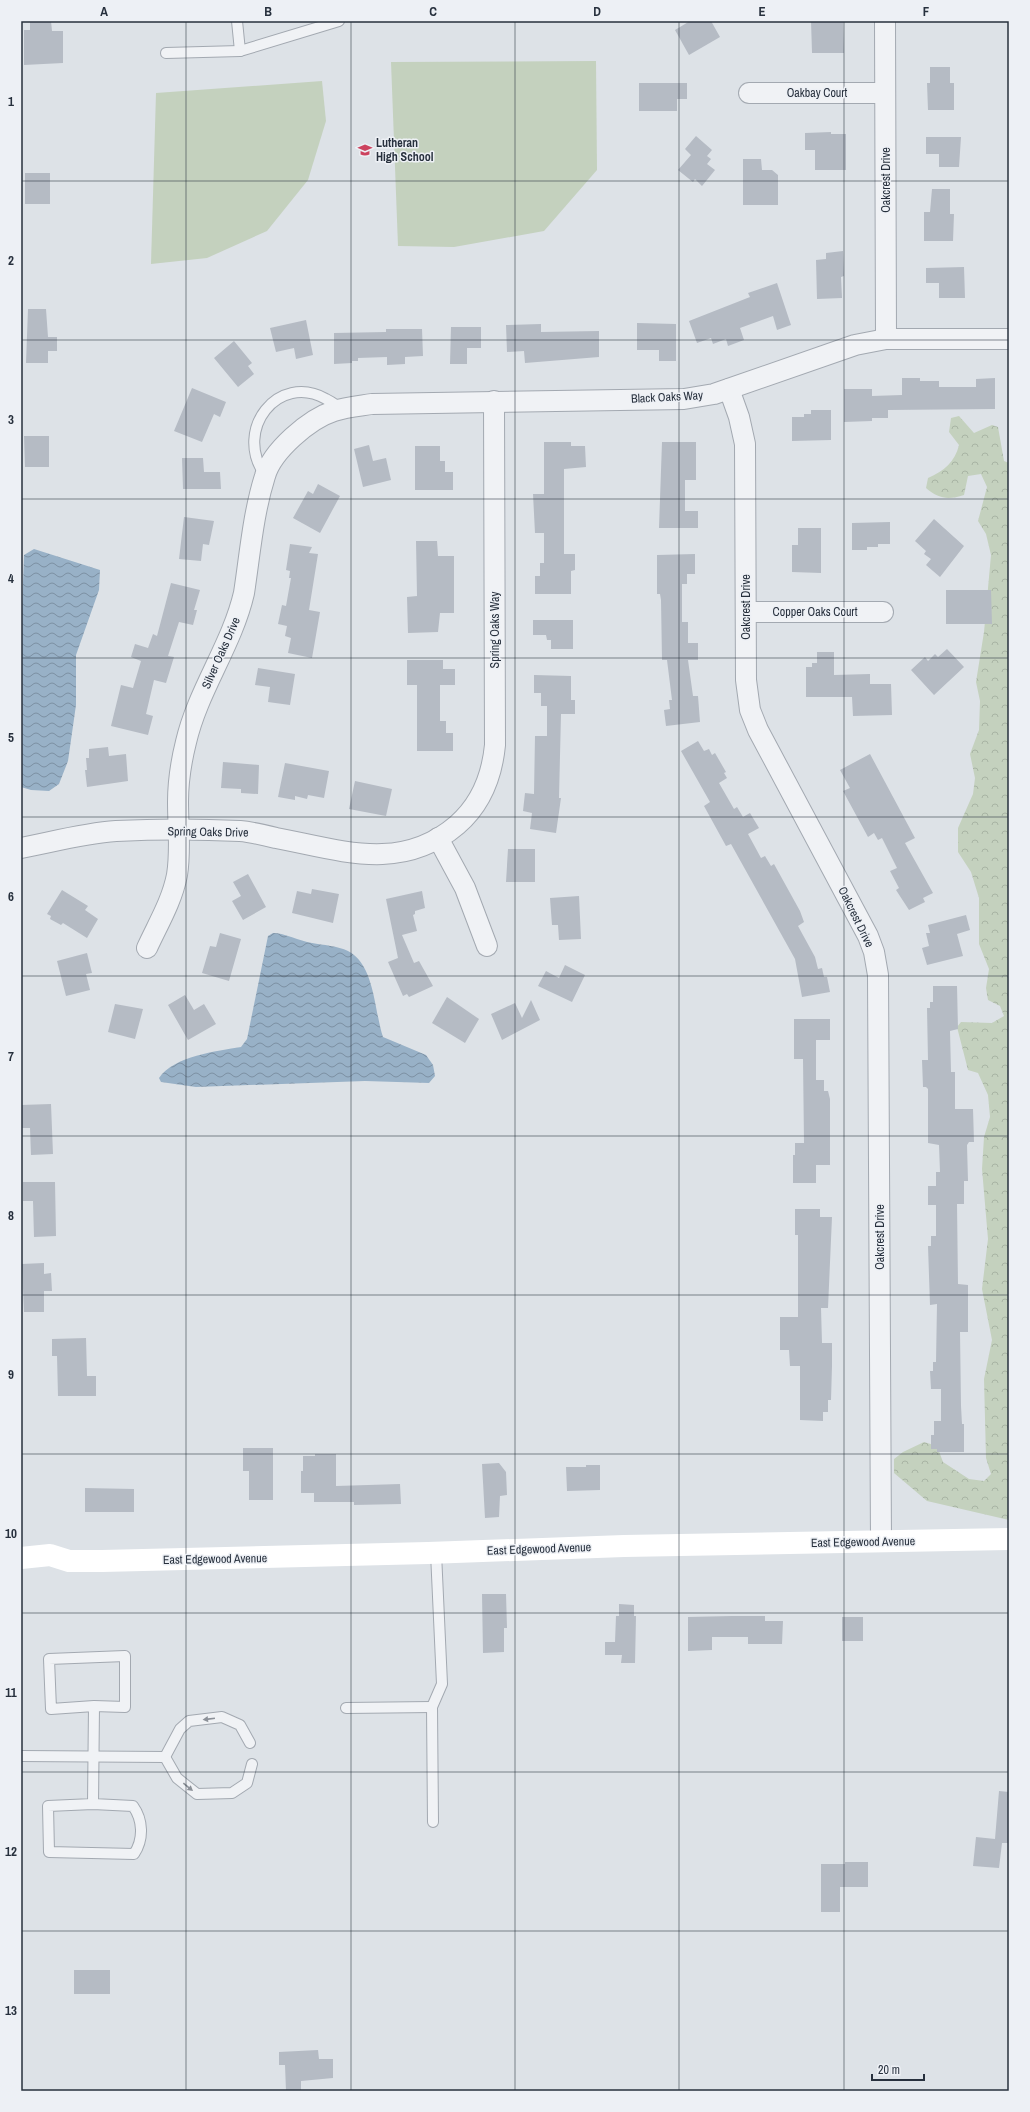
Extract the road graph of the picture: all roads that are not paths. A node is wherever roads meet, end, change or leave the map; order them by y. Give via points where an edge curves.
1 (237, 21) edge
2 (339, 21) edge
3 (885, 21) edge
4 (240, 51) junction
5 (166, 53) dead end
6 (749, 93) dead end
7 (885, 93) junction
8 (886, 339) junction
9 (1009, 339) edge
10 (729, 389) junction
11 (494, 401) junction
12 (341, 410) junction
13 (265, 475) junction
14 (746, 612) junction
15 (883, 612) dead end
16 (178, 830) junction
17 (438, 838) junction
18 (21, 848) edge
19 (487, 946) dead end
20 (147, 948) dead end
21 (1009, 1539) edge
22 (881, 1541) junction
23 (436, 1553) junction
24 (21, 1558) edge
25 (69, 1561) junction
26 (21, 1572) edge
27 (94, 1706) junction
28 (346, 1708) dead end
29 (432, 1708) junction
30 (250, 1743) dead end
31 (21, 1756) edge
32 (93, 1756) junction
33 (165, 1757) junction
34 (252, 1764) dead end
35 (93, 1804) junction
36 (433, 1822) dead end

1 - 4 lane
2 - 4 lane
3 - 7 street, Oakcrest Drive
4 - 5 lane
6 - 7 street, Oakbay Court
7 - 8 street, Oakcrest Drive
8 - 9 street, Black Oaks Way
8 - 10 street, Black Oaks Way via 855,345
10 - 11 street, Black Oaks Way via 684,399
10 - 14 street, Oakcrest Drive via 739,416 745,444
11 - 12 street, Black Oaks Way via 372,404
11 - 17 street, Spring Oaks Way via 494,753 489,778 478,800 464,819
12 - 13 street, Silver Oaks Drive via 325,415 304,427 280,452
12 - 13 lane via 322,397 299,392 271,404 257,423 253,441 256,461
13 - 16 street, Silver Oaks Drive via 240,608 196,711 186,742 180,776
14 - 15 street, Copper Oaks Court
14 - 22 street, Oakcrest Drive via 746,686 753,720 868,936 877,969
16 - 17 street, Spring Oaks Drive via 252,832 361,854 393,855 424,846
16 - 18 street, Spring Oaks Drive via 116,831
16 - 20 street, Silver Oaks Drive via 178,865 173,891
17 - 19 street via 465,888
21 - 22 main road, East Edgewood Avenue
22 - 23 main road, East Edgewood Avenue
23 - 25 main road, East Edgewood Avenue
23 - 29 lane via 442,1684
24 - 25 main road via 50,1555
25 - 26 main road via 51,1569
27 - 27 lane via 125,1708 125,1656 49,1659 51,1709
27 - 32 lane
28 - 29 lane
29 - 36 lane
30 -> 33 lane via 240,1725 222,1717 189,1721 180,1729
31 - 32 lane
32 - 33 lane
32 - 35 lane
33 -> 34 lane via 177,1778 197,1794 232,1793 247,1783
35 - 35 lane via 48,1806 49,1852 134,1854 141,1844 140,1815 133,1806

